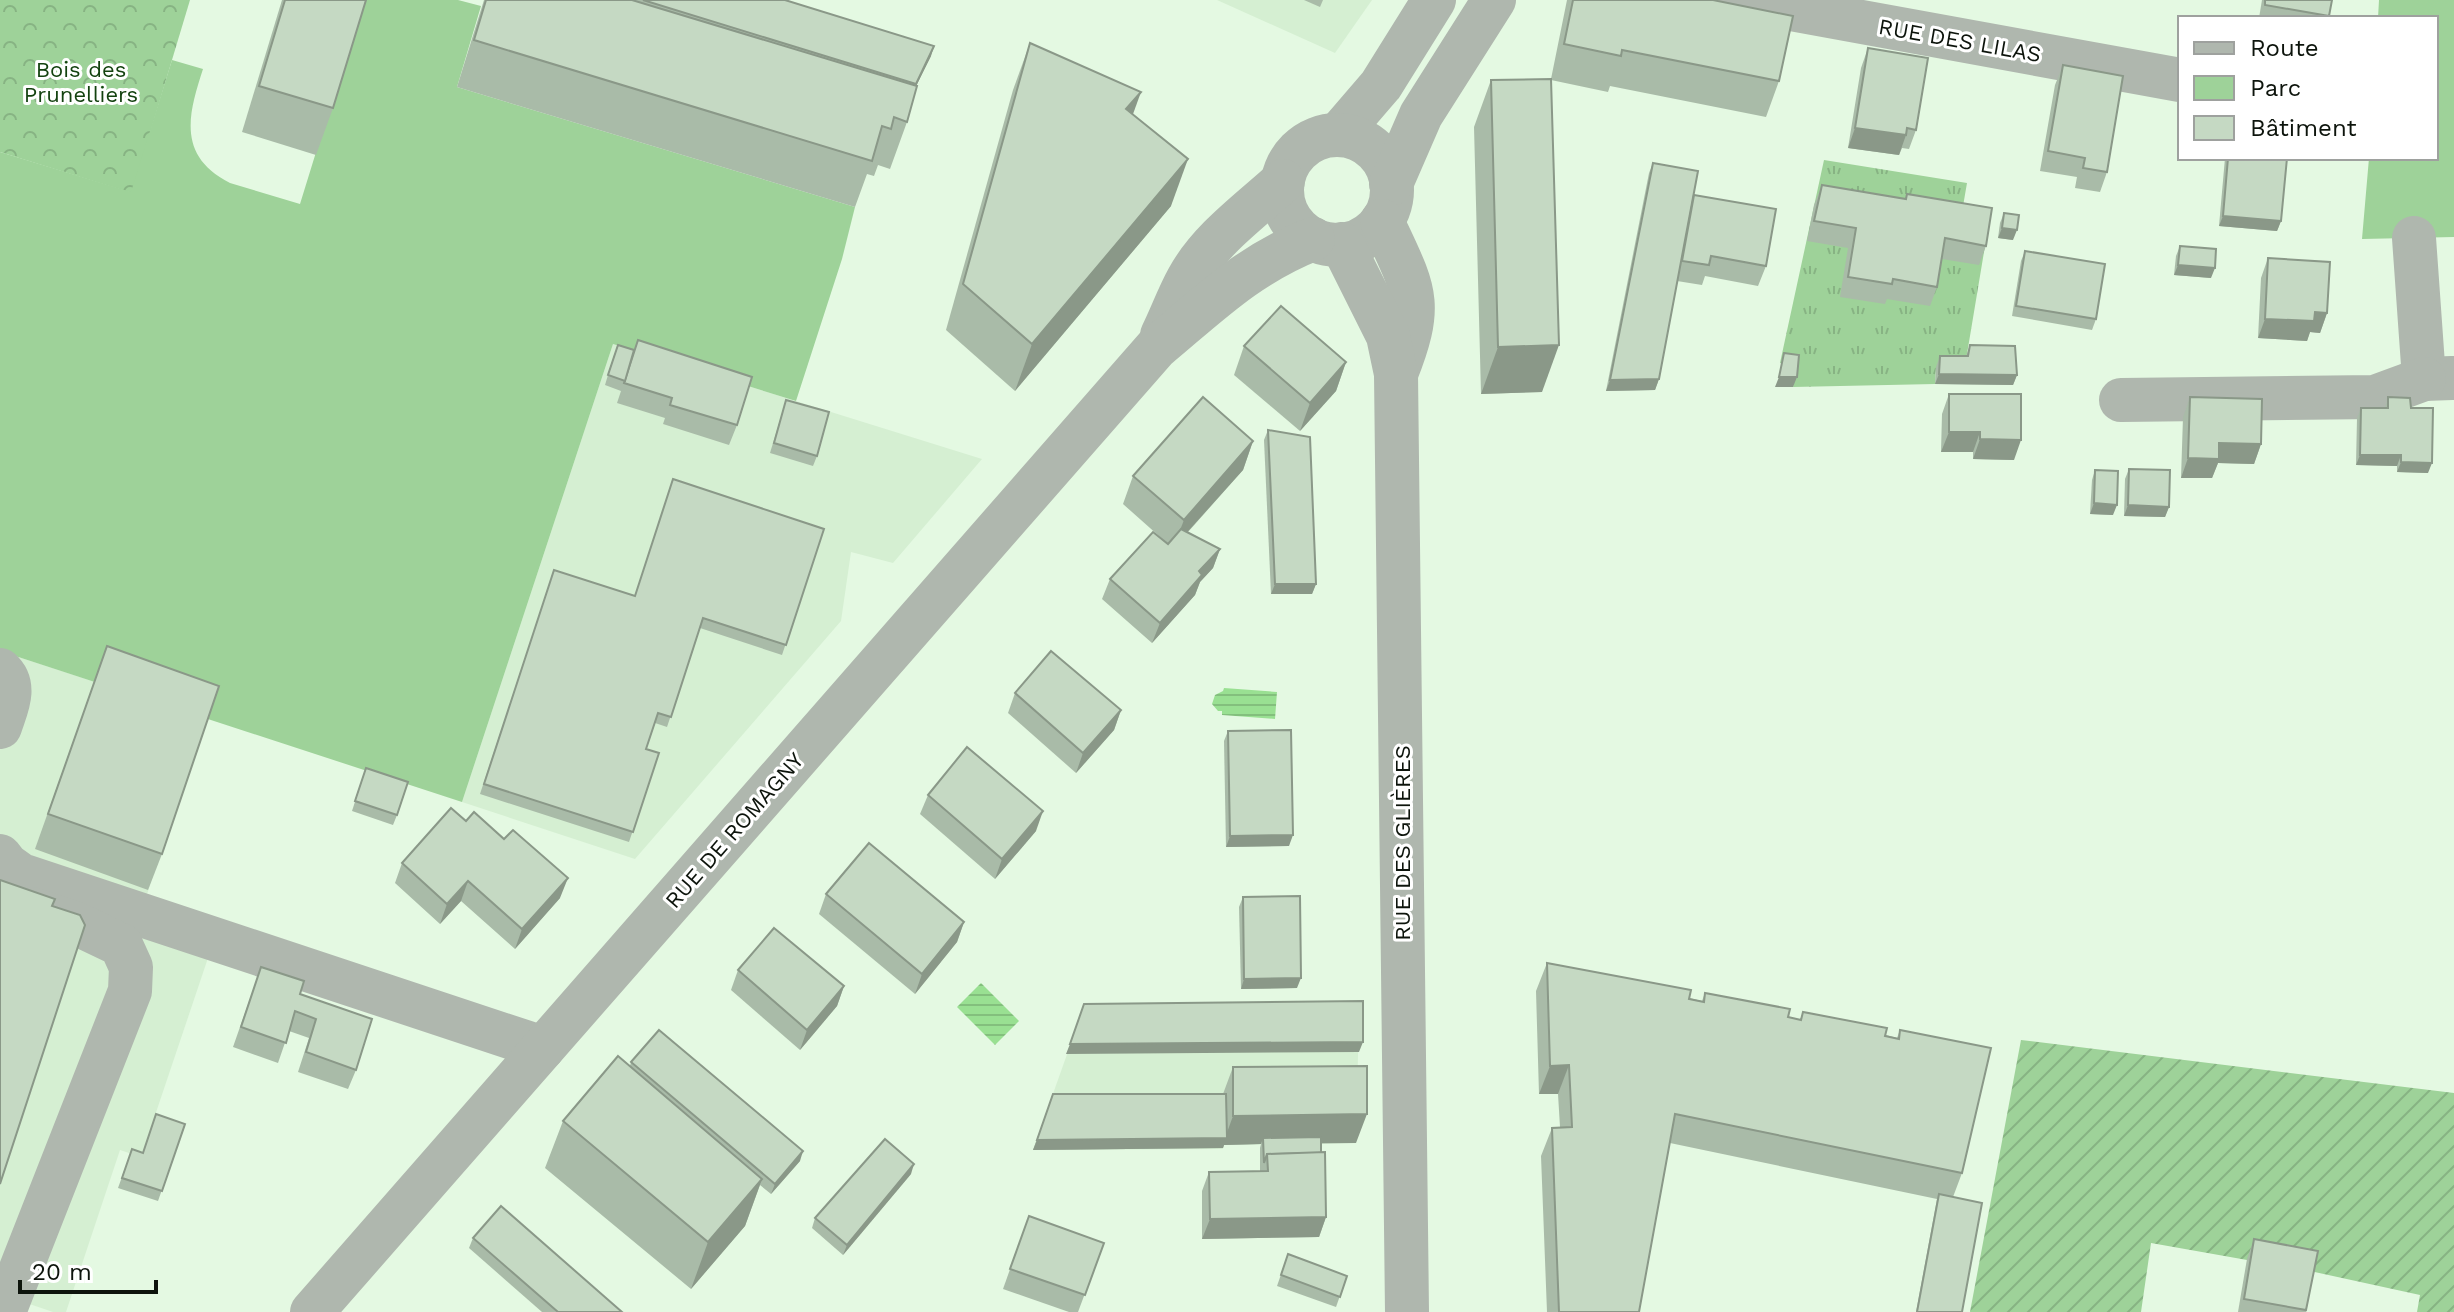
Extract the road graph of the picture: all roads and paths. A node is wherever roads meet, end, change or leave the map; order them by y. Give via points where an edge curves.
1 (1434, 0) edge
2 (1494, 0) edge
3 (1741, 0) edge
4 (2178, 80) edge
5 (1338, 135) junction
6 (1283, 181) junction
7 (1386, 203) junction
8 (2414, 238) dead end
9 (1327, 241) junction
10 (1156, 348) junction
11 (1396, 374) junction
12 (2439, 378) edge
13 (2121, 400) dead end
14 (0, 670) edge
15 (0, 727) edge
16 (0, 856) edge
17 (0, 897) edge
18 (543, 1048) junction
19 (4, 1312) edge
20 (312, 1312) edge
21 (1407, 1312) edge

1 - 5 street via 1381,85
2 - 7 street via 1421,115
3 - 4 street, RUE DES LILAS
5 - 6 street via 1303,146
5 - 7 street via 1361,140 1385,162
6 - 9 street via 1290,218
6 - 10 street, RUE DE ROMAGNY via 1196,266
7 - 9 street via 1364,238
7 - 11 street, RUE DES GLIÈRES via 1414,299 1411,337
8 - 12 street
9 - 10 street, RUE DE ROMAGNY via 1291,247 1245,273
9 - 11 street, RUE DES GLIÈRES via 1388,336
10 - 18 street, RUE DE ROMAGNY
11 - 21 street, RUE DES GLIÈRES
12 - 13 street via 2375,397
14 - 15 street via 10,692
16 - 18 street via 21,875
17 - 19 street via 121,945 131,967 130,991
18 - 20 street, RUE DE ROMAGNY

